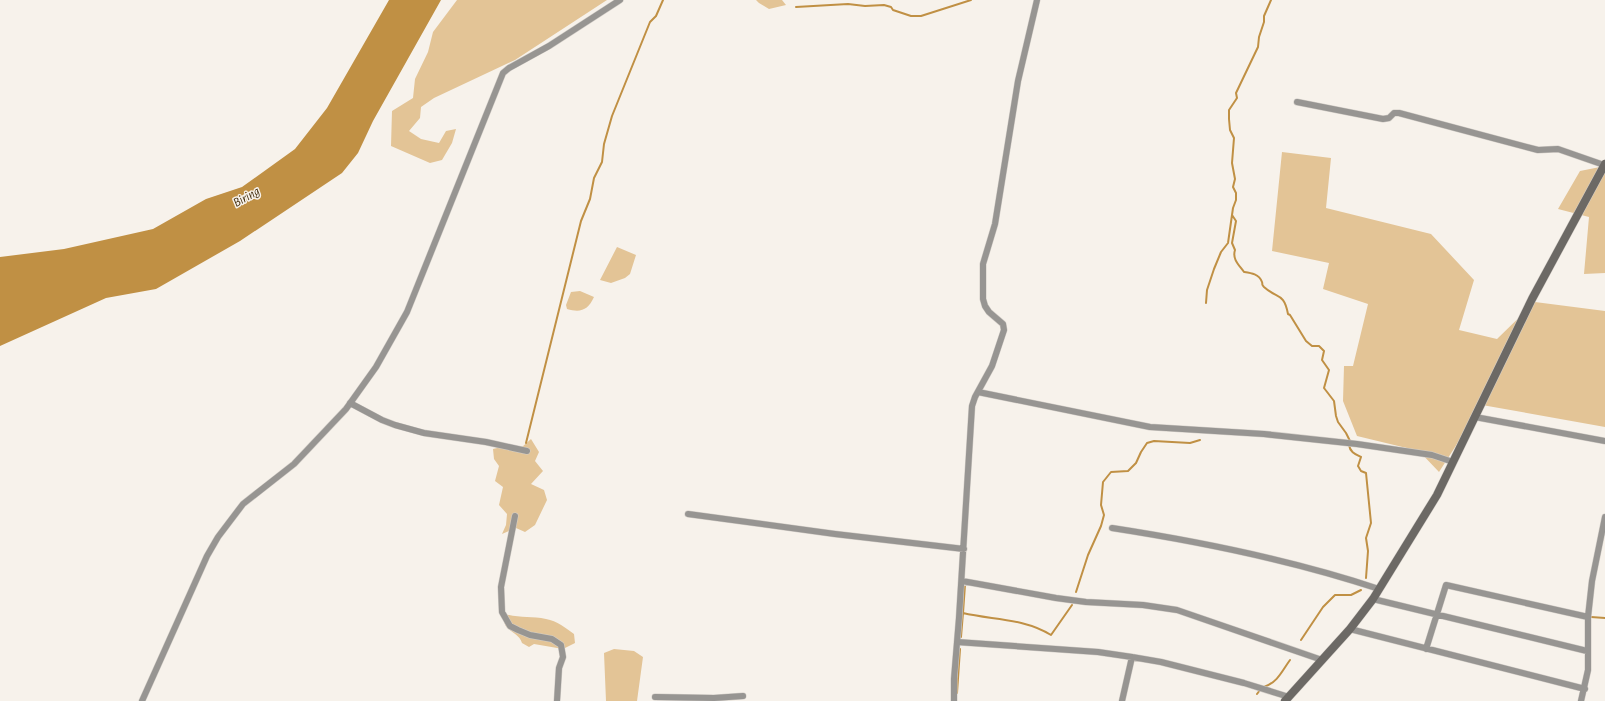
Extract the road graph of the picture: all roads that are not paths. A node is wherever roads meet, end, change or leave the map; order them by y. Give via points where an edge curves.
1 (620, 0) edge
2 (1037, 0) edge
3 (1297, 102) dead end
4 (1605, 164) edge
5 (978, 392) junction
6 (350, 403) junction
7 (1476, 417) junction
8 (1605, 442) edge
9 (527, 451) dead end
10 (1453, 462) junction
11 (688, 514) dead end
12 (515, 516) dead end
13 (1605, 517) edge
14 (1112, 528) dead end
15 (964, 549) junction
16 (962, 581) junction
17 (1379, 588) junction
18 (1373, 598) junction
19 (1437, 614) junction
20 (1588, 617) junction
21 (1350, 629) junction
22 (957, 642) junction
23 (1426, 648) junction
24 (1587, 651) junction
25 (1132, 657) junction
26 (1322, 660) junction
27 (1584, 689) junction
28 (744, 696) dead end
29 (654, 697) dead end
30 (714, 699) edge
31 (1287, 699) edge
32 (142, 701) edge
33 (557, 701) edge
34 (954, 701) edge
35 (1122, 701) edge
36 (1581, 701) edge

1 - 6 street via 508,68 500,78 407,312 376,367
2 - 5 street via 1018,81 995,224 983,264 985,306 1003,324 1004,330 992,366
3 - 4 street via 1383,119 1399,113 1538,150 1558,149
4 - 7 street via 1532,299
5 - 10 street via 1150,427 1344,442 1432,455
5 - 15 street via 972,406
6 - 9 street via 382,420 424,433
6 - 32 street via 294,464 243,504 218,537
7 - 8 street
7 - 10 street
10 - 17 street via 1437,495
11 - 15 street
12 - 33 street via 501,587 502,612 510,626 530,635 552,639 561,645 563,657 559,668
13 - 20 street via 1592,581
14 - 17 street via 1260,555
15 - 16 street
16 - 22 street
16 - 26 street via 1056,598 1177,610
17 - 18 street
18 - 19 street
18 - 21 street
19 - 20 street via 1444,587 1450,584
19 - 23 street
19 - 24 street
20 - 24 street
21 - 23 street
21 - 26 street
22 - 25 street via 1098,652
22 - 34 street
23 - 27 street
24 - 27 street via 1588,670
25 - 31 street via 1244,683
25 - 35 street
26 - 31 street
27 - 36 street
28 - 30 street
29 - 30 street

